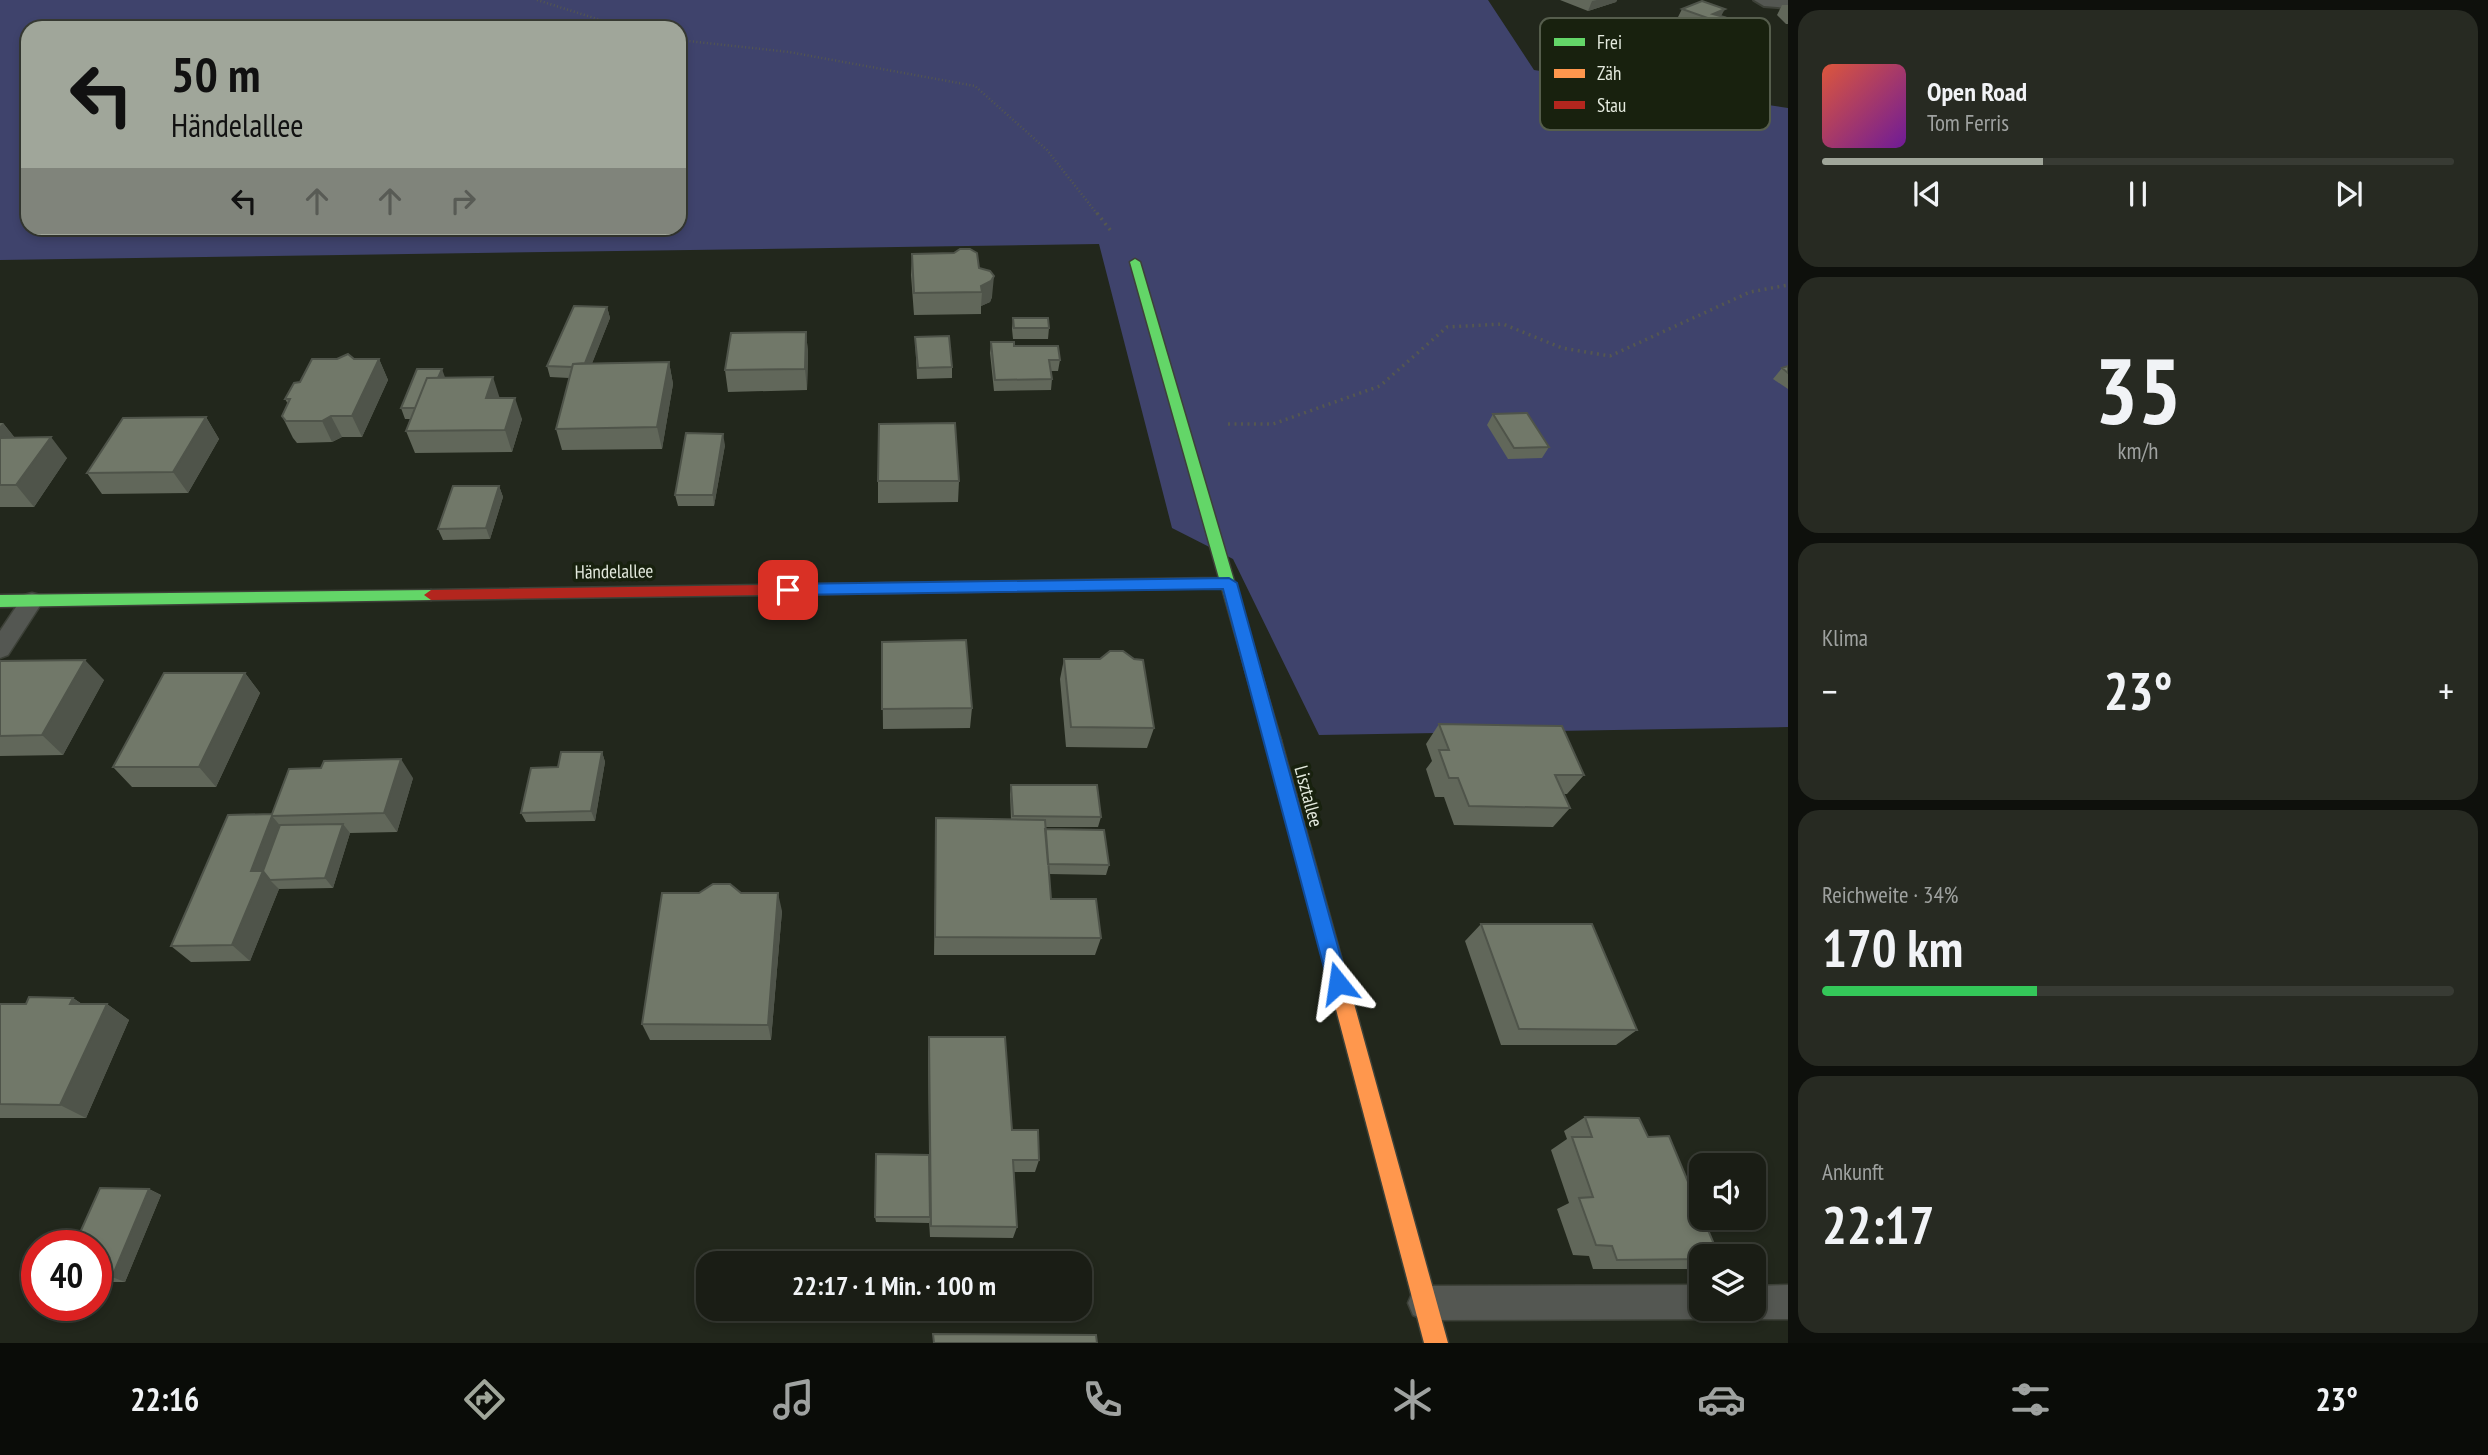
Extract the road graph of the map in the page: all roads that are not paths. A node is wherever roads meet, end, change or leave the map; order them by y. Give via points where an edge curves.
1 (1764, 0) edge
2 (1788, 2) edge
3 (1135, 262) road end
4 (1229, 583) junction
5 (0, 601) edge
6 (32, 601) junction
7 (0, 649) edge
8 (1689, 1302) edge
9 (1766, 1302) edge
10 (1788, 1302) edge
11 (1425, 1303) junction
12 (1436, 1343) edge

1 - 2 street
3 - 4 street, Lisztallee
4 - 6 street, Händelallee
4 - 11 street, Lisztallee
5 - 6 street, Händelallee
6 - 7 lane
8 - 11 lane
9 - 10 lane
11 - 12 street, Lisztallee

